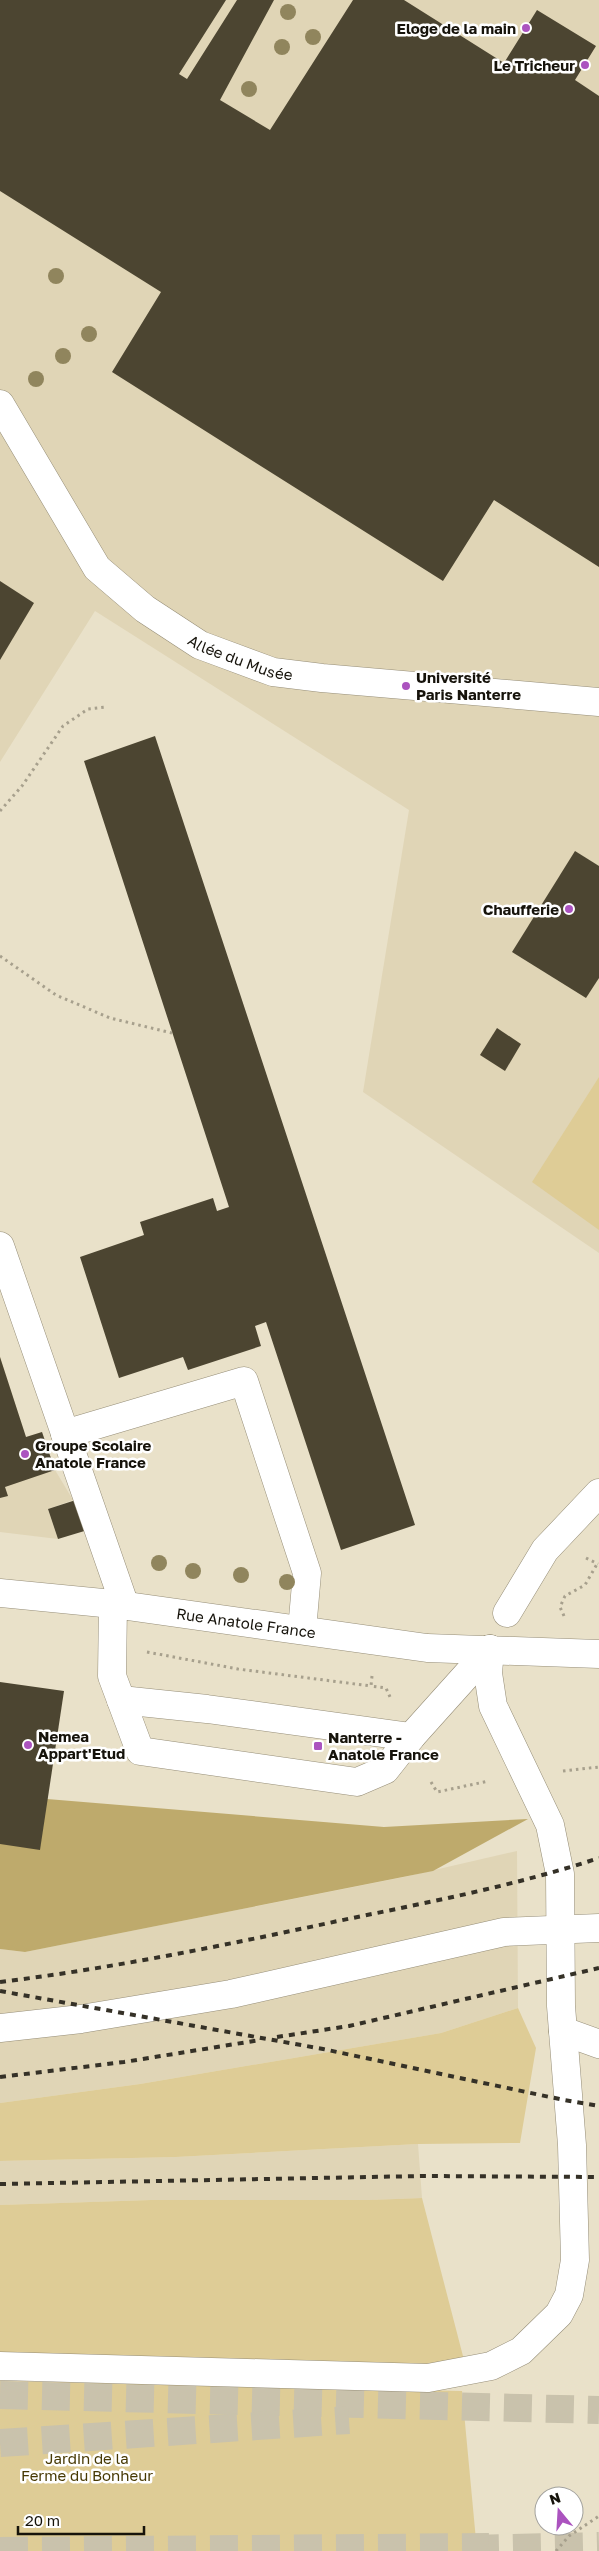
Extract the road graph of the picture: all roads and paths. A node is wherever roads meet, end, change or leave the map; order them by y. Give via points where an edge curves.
1 (0, 404) edge
2 (599, 702) edge
3 (106, 706) dead end
4 (0, 810) edge
5 (0, 956) edge
6 (172, 1032) dead end
7 (0, 1246) edge
8 (65, 1434) junction
9 (599, 1493) edge
10 (589, 1560) dead end
11 (598, 1564) edge
12 (0, 1593) edge
13 (119, 1605) junction
14 (507, 1614) dead end
15 (564, 1618) dead end
16 (302, 1630) junction
17 (490, 1649) junction
18 (142, 1651) dead end
19 (599, 1654) edge
20 (372, 1671) dead end
21 (372, 1686) junction
22 (121, 1700) junction
23 (394, 1705) dead end
24 (411, 1737) junction
25 (599, 1766) edge
26 (554, 1772) dead end
27 (498, 1780) dead end
28 (431, 1782) dead end
29 (599, 1928) edge
30 (561, 1929) junction
31 (0, 2028) edge
32 (563, 2031) junction
33 (599, 2044) edge
34 (0, 2366) edge
35 (599, 2516) edge
36 (556, 2551) edge

1 - 2 street, Allée du Musée via 97,568 145,609 200,645 272,672
3 - 4 path via 88,709 63,726 22,786
5 - 6 path via 56,995 110,1018
7 - 8 street
8 - 13 street
8 - 16 street via 244,1381 307,1573
9 - 14 street via 545,1550
10 - 11 path
11 - 15 path via 585,1585 565,1596 560,1607
12 - 13 street, Rue Anatole France
13 - 16 street, Rue Anatole France
13 - 22 street via 112,1676
16 - 17 street, Rue Anatole France via 427,1648
17 - 19 street, Rue Anatole France
17 - 24 street
17 - 30 street via 488,1673 492,1706 550,1825 560,1874
18 - 21 path via 238,1669
20 - 21 path
21 - 23 path via 386,1688
22 - 24 street
22 - 24 street via 140,1751 357,1782 385,1770
25 - 26 path
27 - 28 path via 437,1792
29 - 30 street
30 - 31 street via 504,1932 231,1994 81,2019
30 - 32 street
32 - 33 street
32 - 34 street via 572,2145 575,2260 568,2295 559,2314 521,2351 491,2366 428,2378
35 - 36 path via 569,2536

